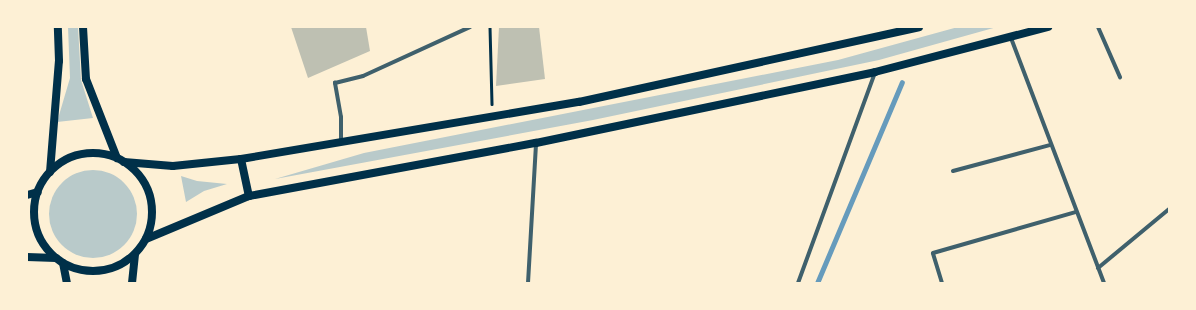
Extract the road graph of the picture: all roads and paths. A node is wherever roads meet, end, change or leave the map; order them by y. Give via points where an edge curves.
1 (58, 27) edge
2 (83, 27) edge
3 (470, 27) edge
4 (490, 27) edge
5 (919, 27) edge
6 (1048, 27) edge
7 (1098, 27) edge
8 (1011, 38) junction
9 (875, 72) junction
10 (1120, 77) dead end
11 (492, 115) junction
12 (341, 142) junction
13 (536, 143) junction
14 (1050, 145) junction
15 (120, 160) junction
16 (241, 160) junction
17 (953, 171) dead end
18 (50, 172) junction
19 (38, 192) junction
20 (27, 195) edge
21 (249, 196) junction
22 (1169, 209) edge
23 (1076, 212) junction
24 (146, 239) junction
25 (135, 254) junction
26 (27, 257) edge
27 (56, 258) junction
28 (63, 264) junction
29 (1098, 268) junction
30 (67, 283) edge
31 (132, 283) edge
32 (528, 283) edge
33 (798, 283) edge
34 (942, 283) edge
35 (1104, 283) edge

1 - 18 main road via 59,61
2 - 15 main road via 86,79
3 - 12 street via 363,76 336,83 341,117
4 - 11 path
5 - 11 main road via 579,102
6 - 8 main road
7 - 10 street
8 - 9 main road
8 - 14 street
9 - 13 main road
9 - 33 street
11 - 12 main road
12 - 16 main road
13 - 21 main road
13 - 32 street
14 - 17 street
14 - 23 street
15 - 16 main road via 173,166
15 - 18 main road via 99,154 81,155 64,161
15 - 24 main road via 136,171 150,196 152,211
16 - 21 main road
18 - 19 main road
19 - 20 main road
19 - 27 main road via 34,221 38,235
21 - 24 main road
22 - 29 street
23 - 29 street
23 - 34 street via 933,253
24 - 25 main road
25 - 28 main road via 118,265 100,271 81,270
25 - 31 main road
26 - 27 main road
27 - 28 main road
28 - 30 main road
29 - 35 street

